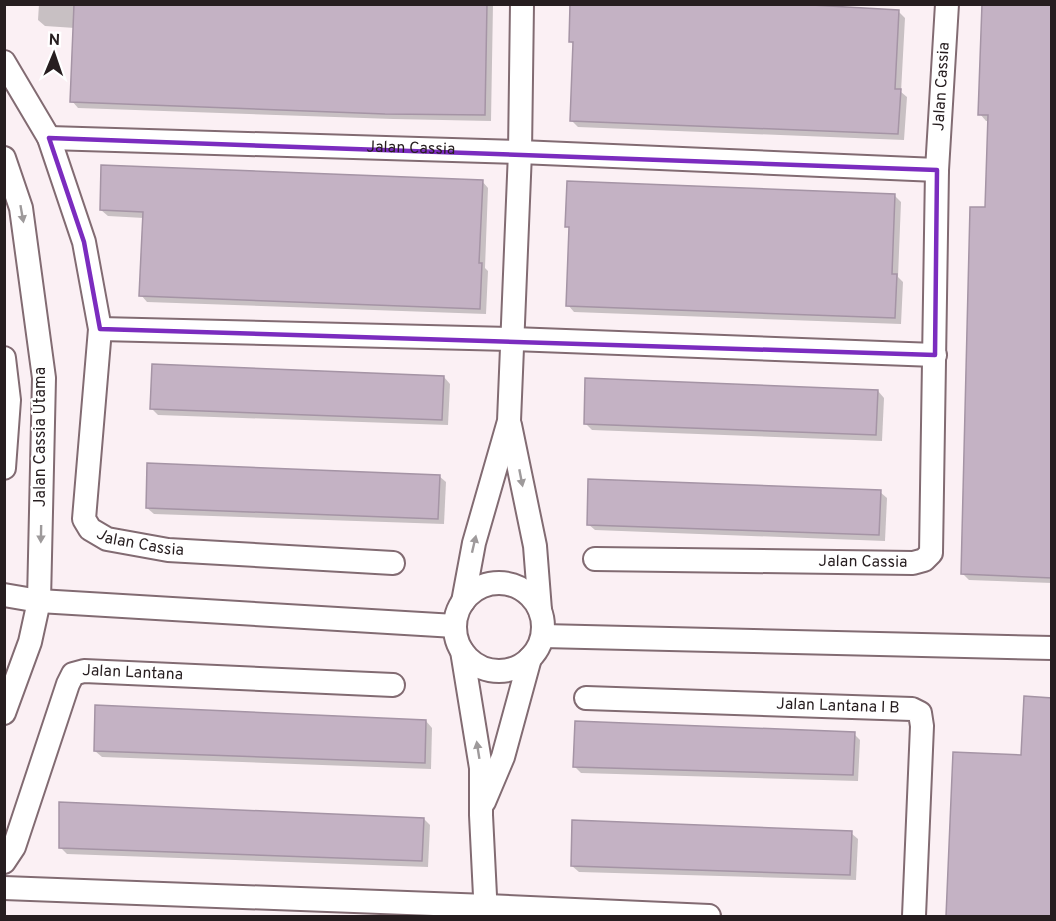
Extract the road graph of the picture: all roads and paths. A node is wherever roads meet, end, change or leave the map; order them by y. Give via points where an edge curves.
1 (522, 4) edge
2 (947, 4) edge
3 (4, 62) edge
4 (50, 138) junction
5 (520, 152) junction
6 (4, 158) edge
7 (938, 170) junction
8 (100, 329) junction
9 (513, 339) junction
10 (935, 355) junction
11 (4, 358) edge
12 (509, 421) junction
13 (4, 468) edge
14 (595, 559) dead end
15 (393, 563) dead end
16 (4, 595) edge
17 (39, 601) junction
18 (463, 602) junction
19 (540, 610) junction
20 (455, 626) junction
21 (543, 636) junction
22 (1052, 648) edge
23 (462, 651) junction
24 (530, 658) junction
25 (393, 685) dead end
26 (586, 698) dead end
27 (4, 713) edge
28 (481, 808) junction
29 (4, 862) edge
30 (4, 888) edge
31 (487, 911) edge
32 (709, 916) edge
33 (914, 916) edge

1 - 5 street
2 - 7 street, Jalan Cassia
3 - 4 street, Jalan Cassia
4 - 5 street, Jalan Cassia
4 - 8 street, Jalan Cassia via 84,242
5 - 7 street, Jalan Cassia
5 - 9 street
6 -> 17 street, Jalan Cassia Utama via 21,208 44,378
7 - 10 street, Jalan Cassia
8 - 9 street
8 - 15 street, Jalan Cassia via 84,519 90,529 107,539 168,550
9 - 10 street
9 - 12 street
10 - 14 street, Jalan Cassia via 932,553 924,560 913,563
11 - 13 street, Jalan Cassia Utama via 9,400
18 -> 12 street via 474,543
12 -> 19 street via 535,546
16 - 17 street
17 - 20 street
17 - 27 street, Jalan Cassia Utama via 30,642
18 - 19 street via 475,591 504,584 519,588
18 - 20 street
19 - 21 street
20 - 23 street
21 - 22 street
21 - 24 street
23 - 24 street via 481,668 494,671 520,666
28 -> 23 street via 481,768
24 - 28 street via 503,757
25 - 29 street, Jalan Lantana via 84,671 74,674 14,847
26 - 33 street, Jalan Lantana I B via 912,709 920,713
28 - 31 street
30 - 31 street
31 - 32 street

